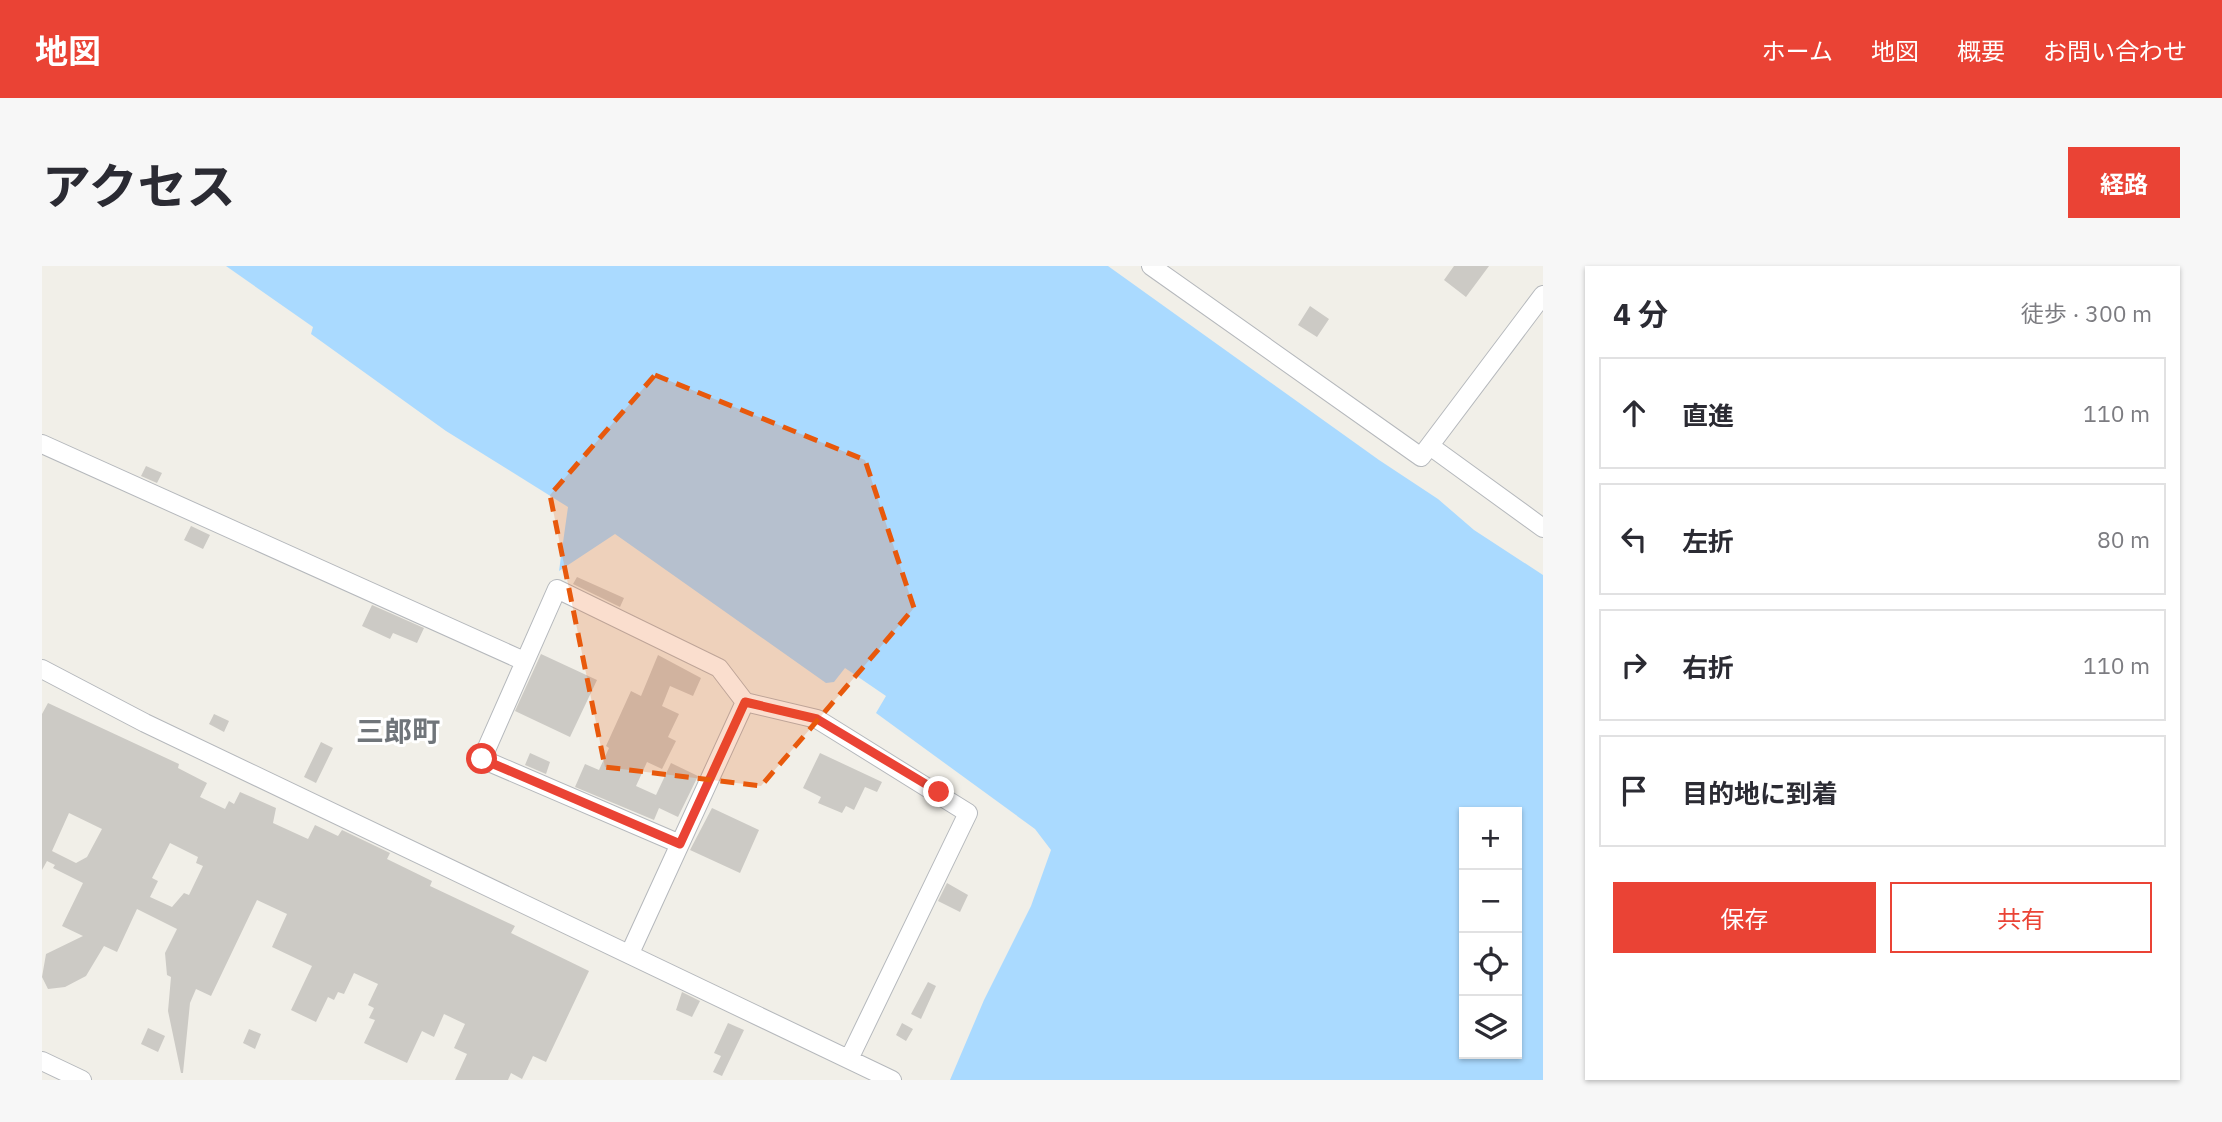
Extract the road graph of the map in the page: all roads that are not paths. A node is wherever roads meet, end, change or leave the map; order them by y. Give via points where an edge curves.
1 (1151, 266) edge
2 (1543, 295) edge
3 (42, 444) edge
4 (1430, 446) junction
5 (1543, 528) edge
6 (524, 661) junction
7 (42, 670) edge
8 (745, 702) junction
9 (680, 844) junction
10 (629, 953) junction
11 (849, 1059) junction
12 (42, 1061) edge
13 (82, 1080) edge
14 (892, 1080) edge

1 - 4 lane via 1421,457
2 - 4 lane
3 - 6 lane
4 - 5 lane
6 - 8 lane via 556,589 719,668
6 - 9 lane via 482,759
7 - 10 lane
8 - 9 lane
8 - 11 lane via 817,719 968,813
9 - 10 lane
10 - 11 lane
11 - 14 lane
12 - 13 lane

